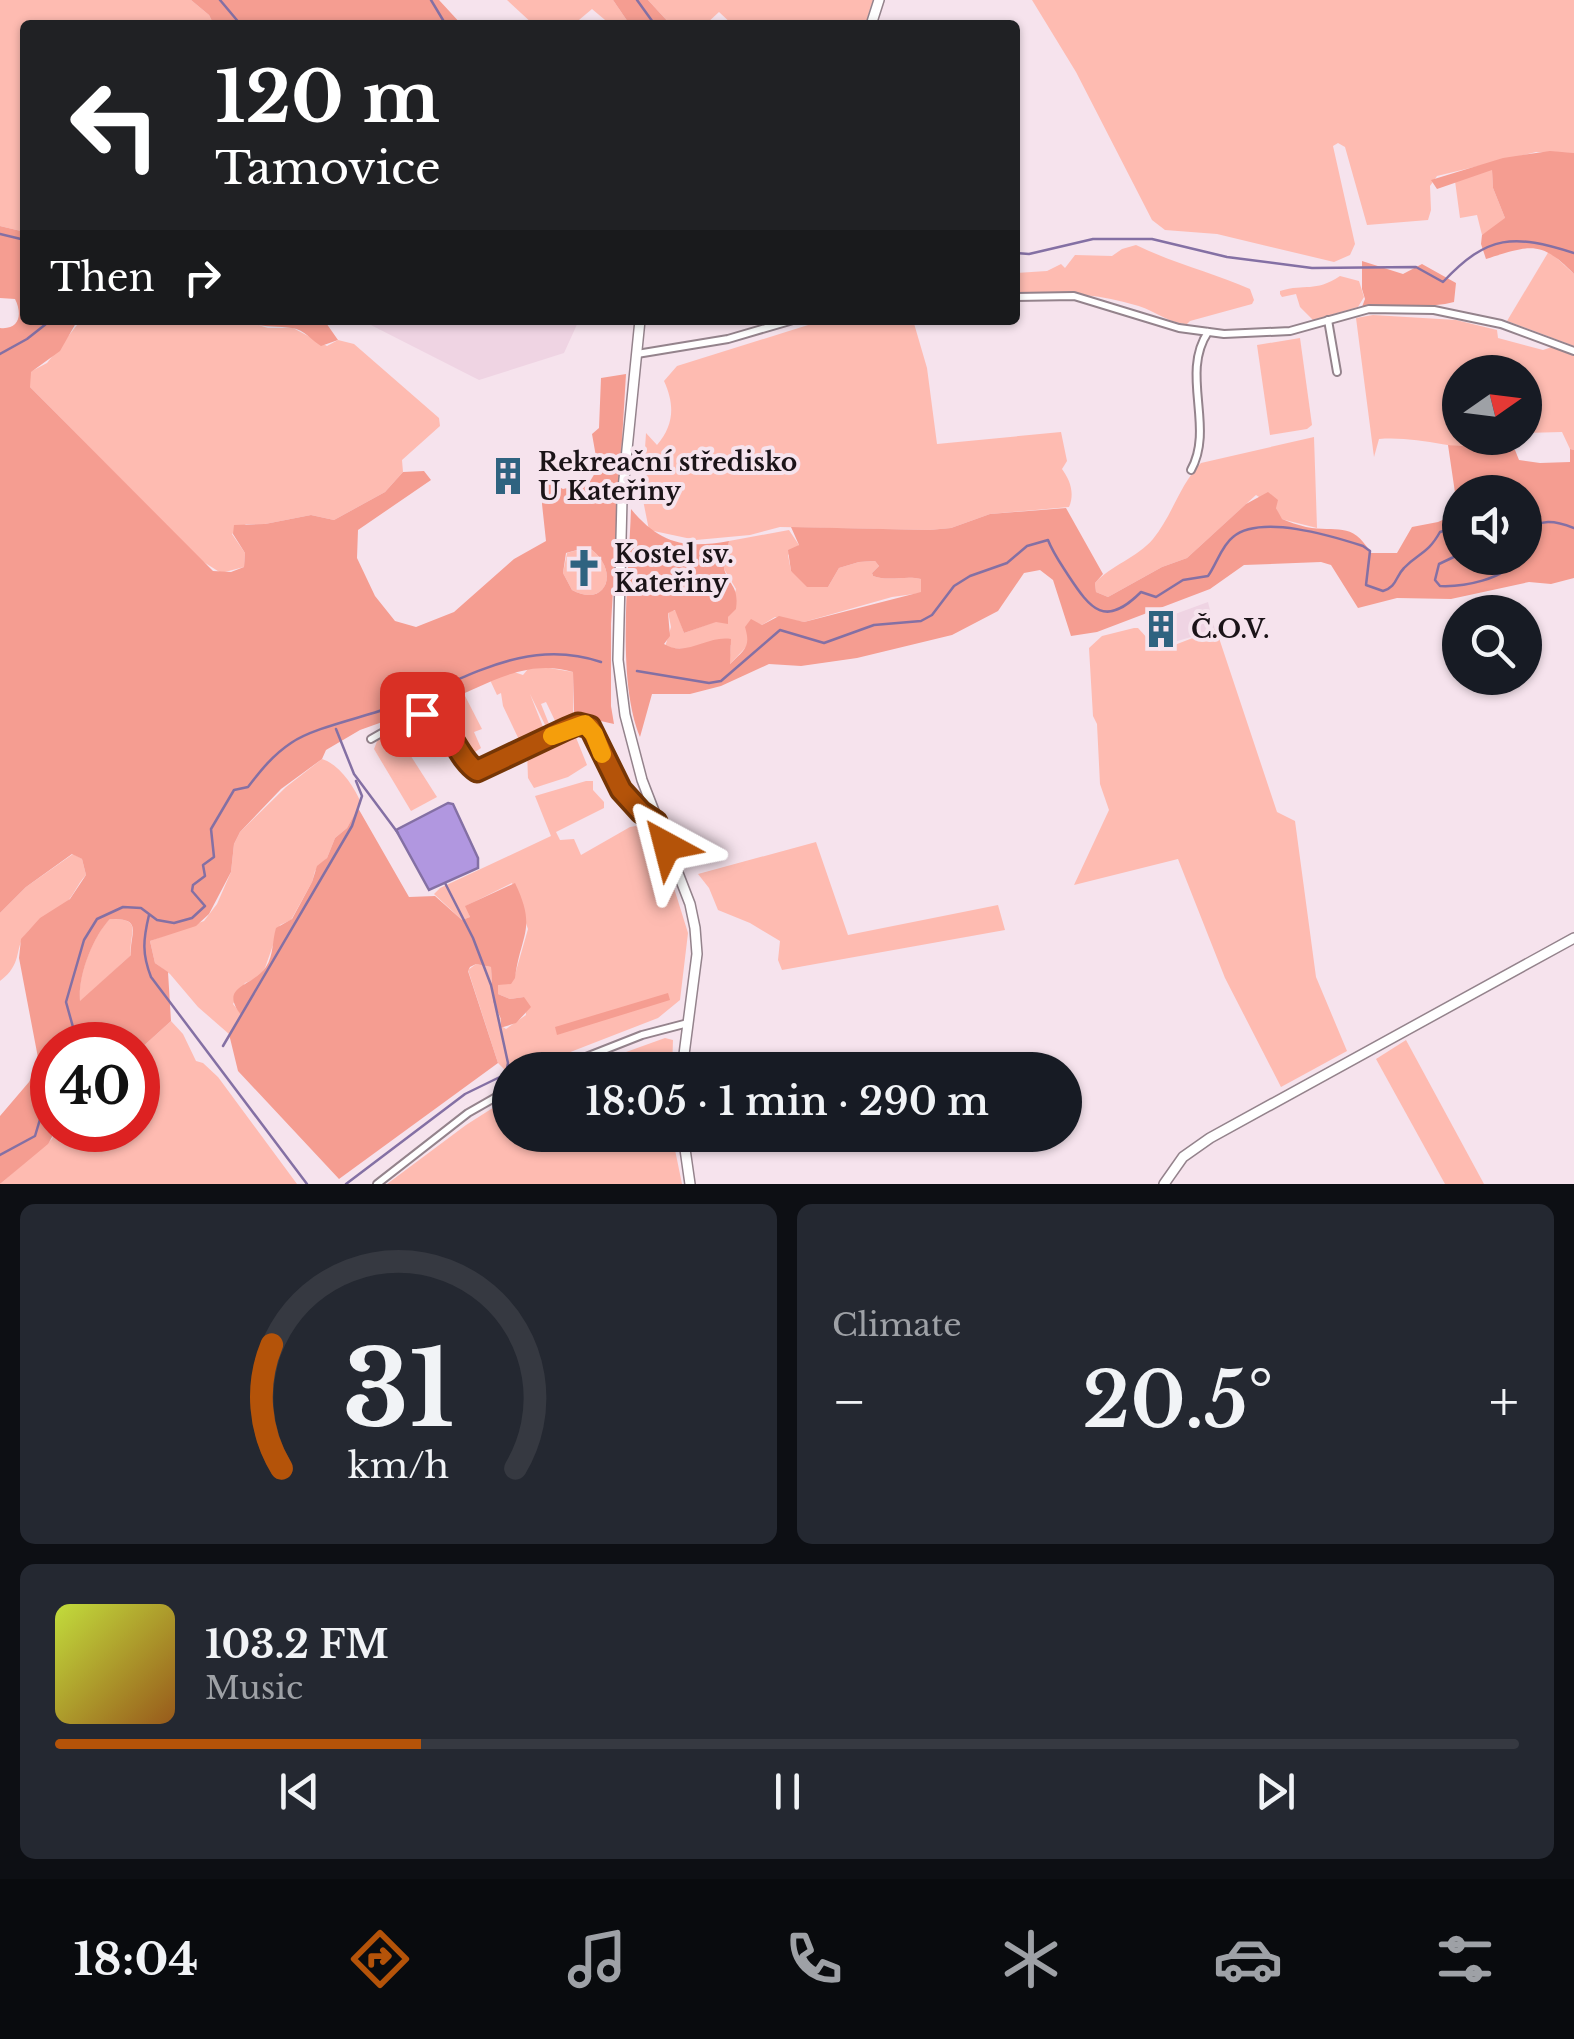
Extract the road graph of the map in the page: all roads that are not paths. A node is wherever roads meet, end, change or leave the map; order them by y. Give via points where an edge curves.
1 (1020, 297) edge
2 (1328, 320) junction
3 (640, 325) edge
4 (778, 325) edge
5 (1208, 332) junction
6 (1574, 351) edge
7 (637, 354) junction
8 (1337, 372) dead end
9 (1191, 470) dead end
10 (371, 739) dead end
11 (656, 822) junction
12 (1574, 938) edge
13 (688, 1023) junction
14 (599, 1052) edge
15 (684, 1052) edge
16 (492, 1100) edge
17 (685, 1152) edge
18 (377, 1184) edge
19 (690, 1184) edge
20 (1164, 1184) edge

1 - 5 street via 1074,296
2 - 5 street via 1290,331
2 - 6 street via 1369,309 1434,310 1500,324
2 - 8 street
3 - 7 street
4 - 7 street
5 - 9 street via 1197,358 1202,439
7 - 11 street via 622,499 619,676
10 - 11 street via 413,715 430,714 477,771 585,724 621,790
11 - 13 street via 695,928
12 - 20 street via 1210,1138 1183,1157
13 - 14 street
13 - 15 street
16 - 18 street
17 - 19 street

